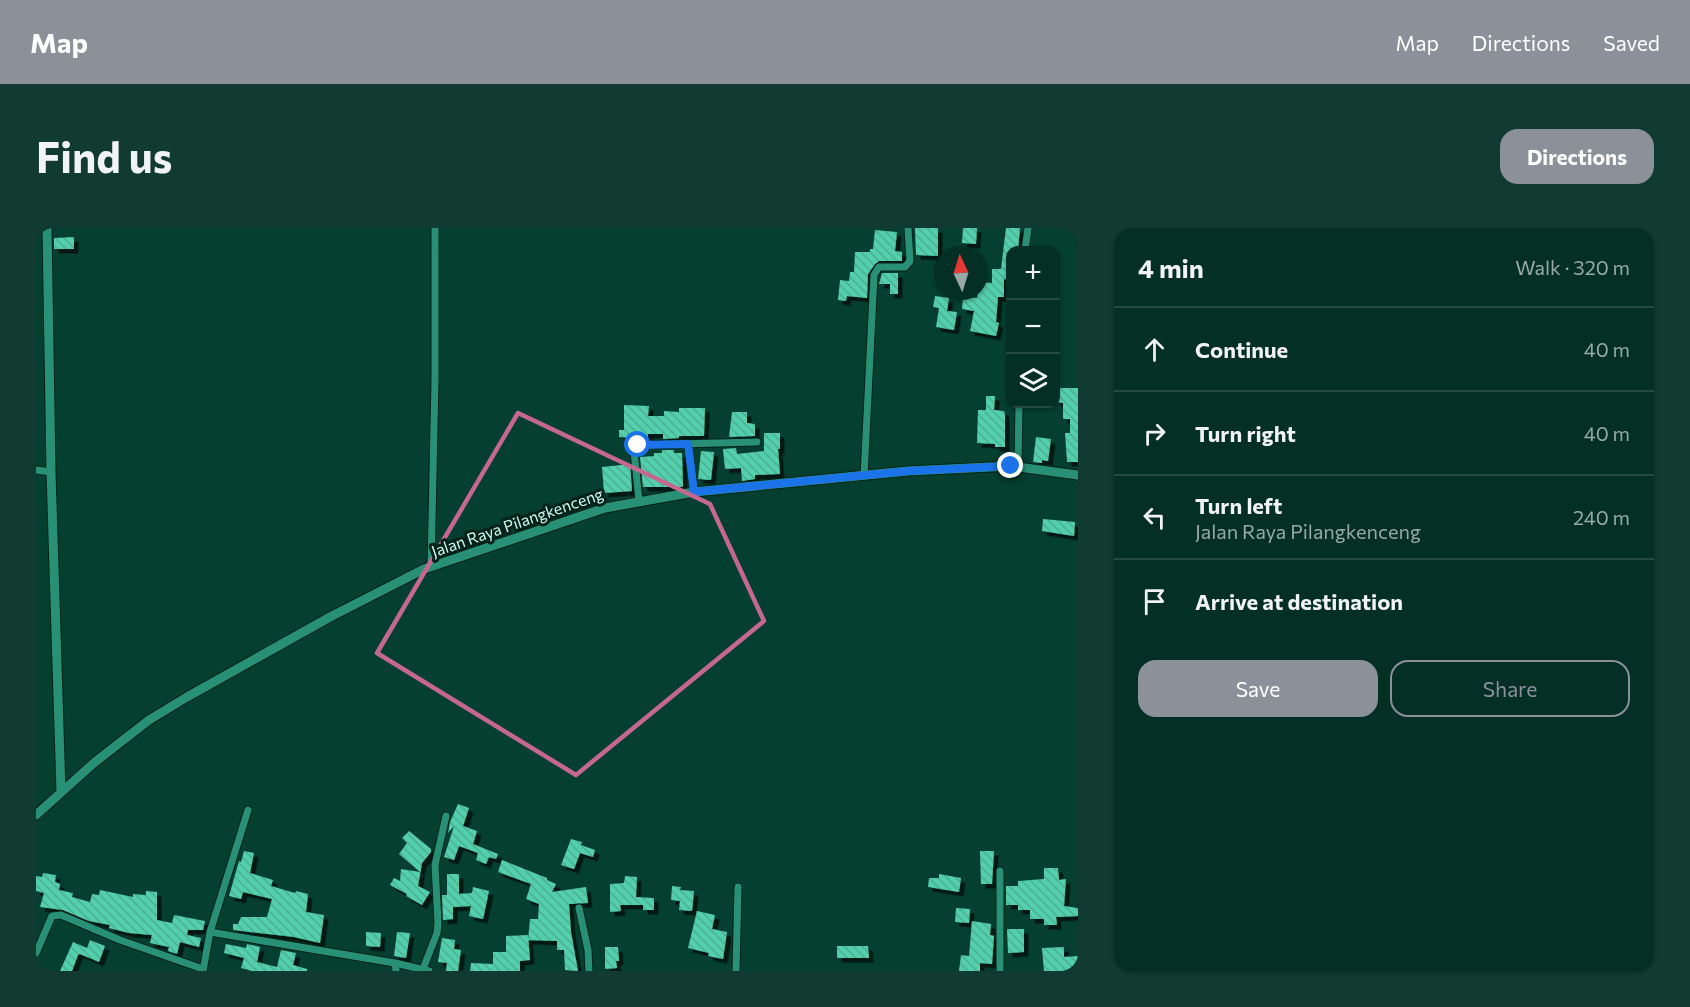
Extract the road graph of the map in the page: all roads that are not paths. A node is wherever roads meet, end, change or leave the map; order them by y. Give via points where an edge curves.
1 (47, 228) edge
2 (435, 228) edge
3 (908, 228) edge
4 (1028, 228) edge
5 (1026, 246) edge
6 (1019, 408) edge
7 (757, 442) dead end
8 (688, 444) junction
9 (1018, 467) junction
10 (36, 470) edge
11 (51, 472) junction
12 (1078, 475) edge
13 (864, 476) junction
14 (694, 492) junction
15 (639, 501) junction
16 (431, 567) junction
17 (61, 792) junction
18 (248, 810) dead end
19 (36, 815) edge
20 (446, 816) dead end
21 (1000, 871) dead end
22 (738, 887) dead end
23 (579, 908) dead end
24 (210, 932) junction
25 (36, 953) edge
26 (396, 967) edge
27 (203, 970) edge
28 (426, 970) edge
29 (589, 971) edge
30 (736, 971) edge
31 (1000, 971) edge

1 - 11 main road
2 - 16 street
3 - 13 street via 908,265 879,267 874,275
4 - 5 street
6 - 9 street
7 - 8 street
8 - 14 street
8 - 15 street via 635,448
9 - 12 main road, Jalan Raya Pilangkenceng
9 - 13 main road, Jalan Raya Pilangkenceng via 975,466
10 - 11 street
11 - 17 main road
13 - 14 main road, Jalan Raya Pilangkenceng
14 - 15 main road, Jalan Raya Pilangkenceng
15 - 16 main road, Jalan Raya Pilangkenceng via 605,508
16 - 17 main road, Jalan Raya Pilangkenceng via 330,617 187,697 128,736
17 - 19 main road, Jalan Raya Pilangkenceng
18 - 24 street
20 - 28 street via 435,865 437,933
21 - 31 street
22 - 30 street
23 - 29 street
24 - 26 street
24 - 27 street
25 - 27 street via 52,916 61,915
26 - 28 street

